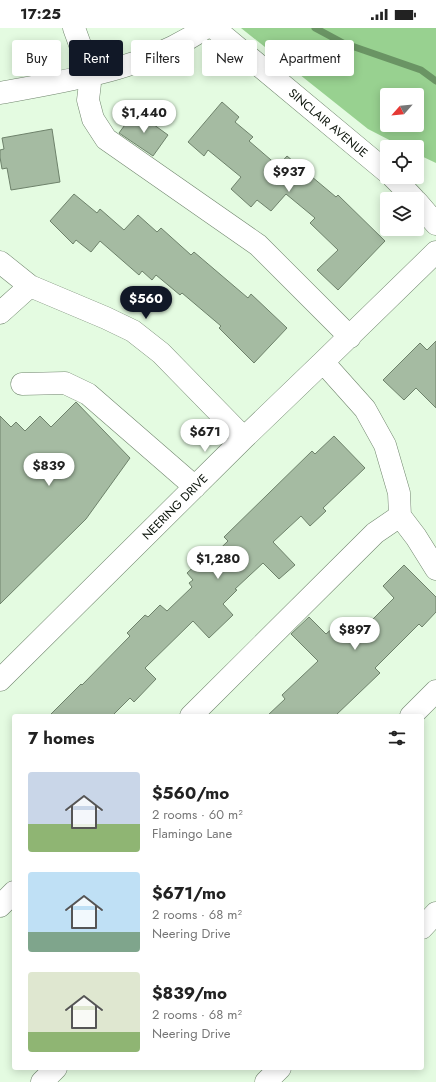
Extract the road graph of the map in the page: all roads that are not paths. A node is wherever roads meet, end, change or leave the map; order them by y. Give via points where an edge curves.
1 (74, 28) edge
2 (205, 28) edge
3 (214, 28) edge
4 (78, 40) edge
5 (123, 67) edge
6 (91, 76) joint
7 (0, 93) edge
8 (380, 166) edge
9 (400, 184) edge
10 (407, 192) edge
11 (424, 210) edge
12 (436, 224) edge
13 (436, 252) edge
14 (0, 262) edge
15 (30, 286) junction
16 (0, 313) edge
17 (350, 336) junction
18 (323, 362) junction
19 (22, 384) dead end
20 (244, 438) junction
21 (195, 487) junction
22 (400, 516) junction
23 (436, 569) edge
24 (0, 680) edge
25 (436, 691) edge
26 (193, 714) edge
27 (413, 714) edge
28 (12, 894) edge
29 (0, 906) edge
30 (436, 913) edge
31 (424, 926) edge
32 (54, 1070) edge
33 (278, 1070) edge
34 (42, 1082) edge
35 (266, 1082) edge

1 - 4 street
2 - 5 street via 187,40 143,61
3 - 8 street, SINCLAIR AVENUE
6 - 7 street
6 - 17 street via 88,100 93,119 106,139 258,245
9 - 10 street
11 - 12 street
13 - 17 street, NEERING DRIVE
14 - 15 street
15 - 16 street
15 - 20 street via 133,331 161,353
17 - 18 street, NEERING DRIVE
18 - 20 street, NEERING DRIVE
18 - 22 street via 365,410 385,445 399,493
19 - 21 street via 65,383 88,394
20 - 21 street, NEERING DRIVE
21 - 24 street, NEERING DRIVE
22 - 23 street
22 - 26 street via 375,533
25 - 27 street
28 - 29 street
30 - 31 street
32 - 34 street
33 - 35 street

